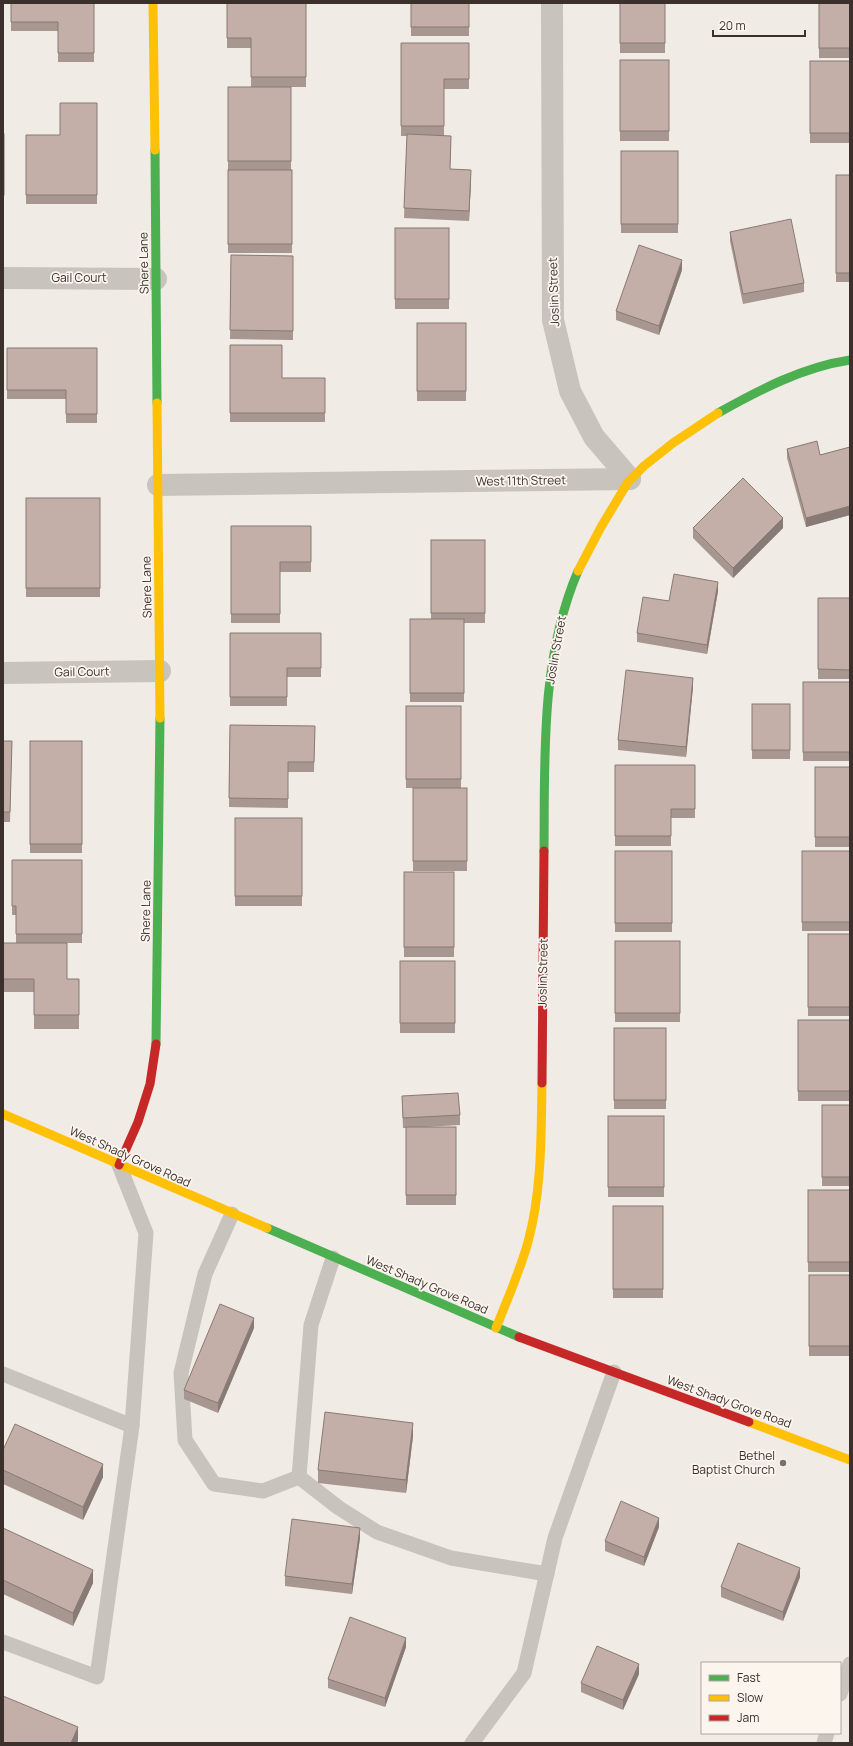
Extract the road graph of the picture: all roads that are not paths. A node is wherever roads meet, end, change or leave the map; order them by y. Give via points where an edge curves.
1 (153, 3) edge
2 (552, 3) edge
3 (3, 278) edge
4 (156, 279) junction
5 (850, 360) edge
6 (630, 479) junction
7 (158, 485) junction
8 (160, 671) junction
9 (3, 673) edge
10 (3, 1114) edge
11 (118, 1165) junction
12 (232, 1214) junction
13 (333, 1258) junction
14 (496, 1328) junction
15 (614, 1372) junction
16 (3, 1374) edge
17 (132, 1426) junction
18 (850, 1460) edge
19 (299, 1477) junction
20 (547, 1574) junction
21 (3, 1642) edge
22 (850, 1664) edge
23 (841, 1691) edge
24 (472, 1743) edge

1 - 4 street, Shere Lane
2 - 6 street, Joslin Street via 553,320 570,391 594,437
3 - 4 street, Gail Court
4 - 7 street, Shere Lane
5 - 6 street via 805,372 723,410 682,437
6 - 7 street, West 11th Street
6 - 14 street, Joslin Street via 603,522 572,583 560,623 552,666 545,726 541,1160 536,1207 528,1243
7 - 8 street, Shere Lane
8 - 9 street, Gail Court
8 - 11 street, Shere Lane via 157,1037 150,1084 138,1122
10 - 11 street, West Shady Grove Road
11 - 12 street, West Shady Grove Road
11 - 17 lane via 146,1233
12 - 13 street, West Shady Grove Road
12 - 19 lane via 205,1274 181,1373 185,1440 214,1484 262,1491
13 - 14 street, West Shady Grove Road
13 - 19 lane via 311,1324
14 - 15 street, West Shady Grove Road
15 - 18 street, West Shady Grove Road
15 - 20 lane via 555,1538
16 - 17 lane
17 - 21 lane via 97,1677
19 - 20 lane via 377,1532 452,1558
20 - 24 lane via 524,1673
22 - 23 lane

